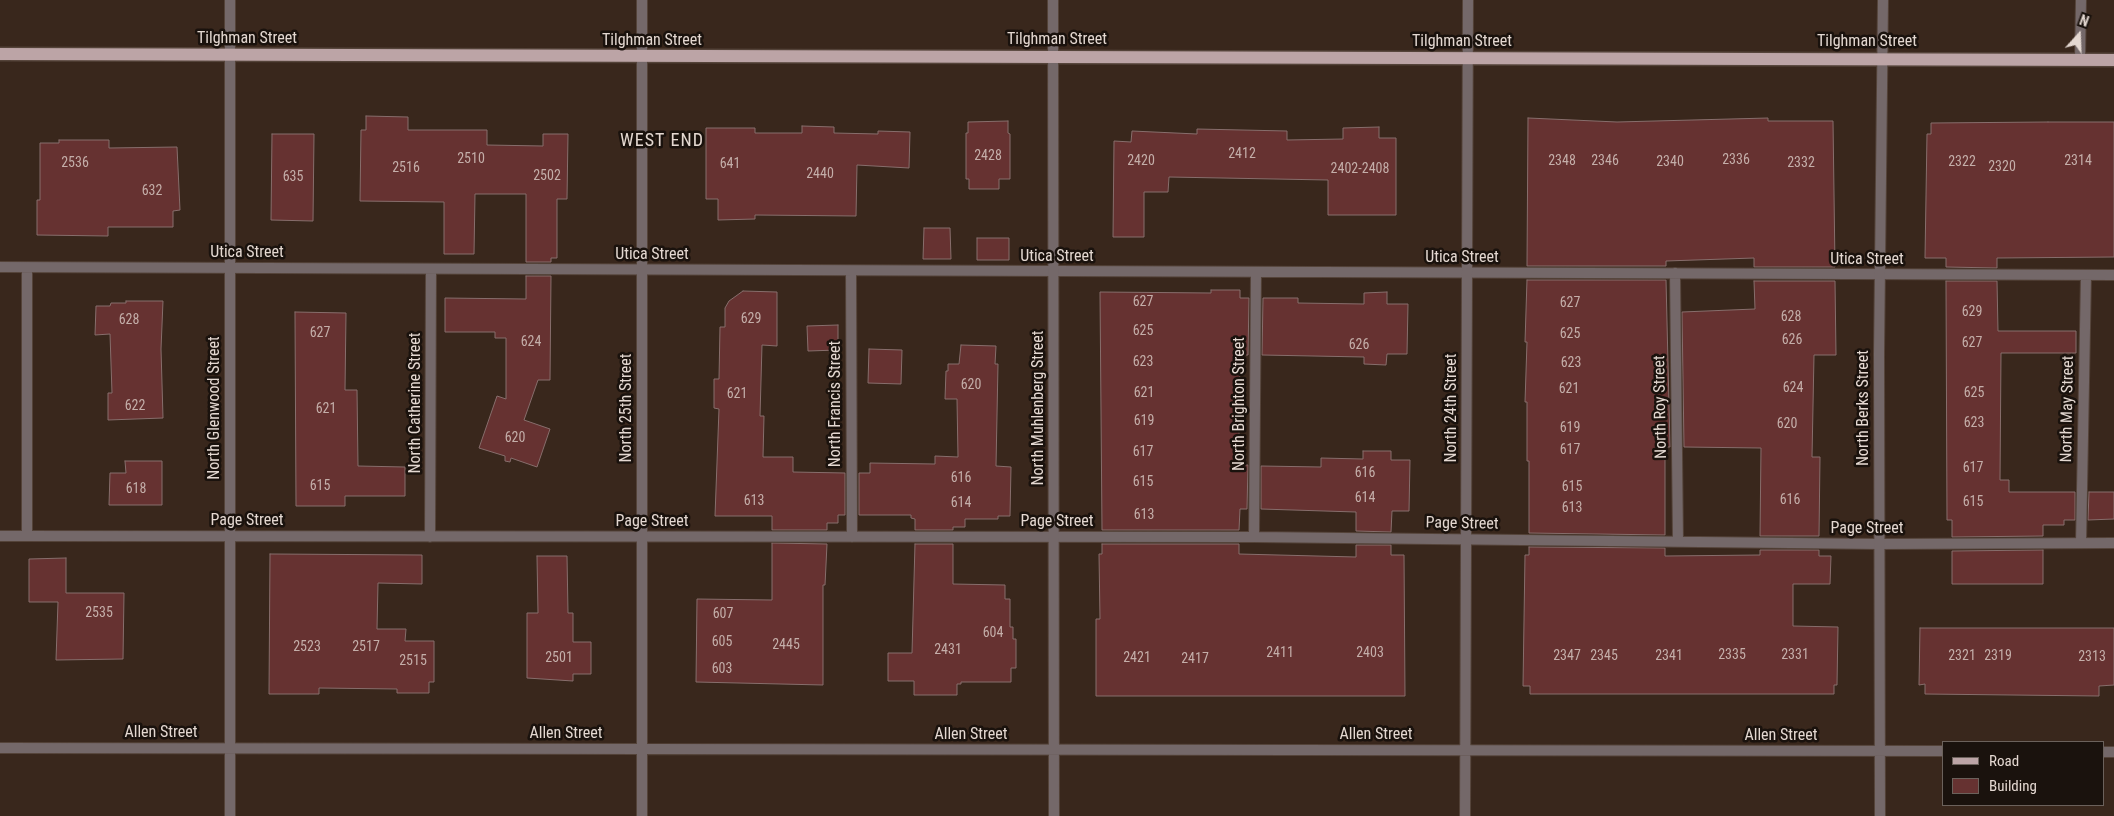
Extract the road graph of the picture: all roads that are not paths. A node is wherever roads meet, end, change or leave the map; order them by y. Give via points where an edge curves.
1 (230, 0) edge
2 (642, 0) edge
3 (1053, 0) edge
4 (1468, 0) edge
5 (1883, 0) edge
6 (2081, 0) edge
7 (0, 54) edge
8 (230, 55) junction
9 (1054, 56) junction
10 (641, 57) junction
11 (1884, 58) junction
12 (1468, 59) junction
13 (2080, 59) junction
14 (2114, 60) edge
15 (0, 267) edge
16 (27, 268) junction
17 (230, 268) junction
18 (431, 269) junction
19 (642, 270) junction
20 (851, 271) junction
21 (1053, 272) junction
22 (1256, 272) junction
23 (1468, 273) junction
24 (1675, 273) junction
25 (2086, 275) junction
26 (2114, 275) edge
27 (1880, 276) junction
28 (0, 536) edge
29 (28, 536) junction
30 (230, 536) junction
31 (430, 537) junction
32 (642, 537) junction
33 (852, 537) junction
34 (1054, 537) junction
35 (1254, 537) junction
36 (1466, 539) junction
37 (1678, 541) junction
38 (2114, 543) edge
39 (1879, 544) junction
40 (2081, 544) junction
41 (0, 748) edge
42 (230, 748) junction
43 (642, 749) junction
44 (1054, 750) junction
45 (1465, 751) junction
46 (1880, 751) junction
47 (1942, 752) edge
48 (230, 816) edge
49 (642, 816) edge
50 (1054, 816) edge
51 (1465, 816) edge
52 (1880, 816) edge

1 - 8 street, North Glenwood Street
2 - 10 street, North 25th Street
3 - 9 street, North Muhlenberg Street
4 - 12 street, North 24th Street
5 - 11 street, North Berks Street
6 - 13 street
7 - 8 main road, Tilghman Street
8 - 10 main road, Tilghman Street
8 - 17 street, North Glenwood Street
9 - 10 main road, Tilghman Street
9 - 12 main road, Tilghman Street
9 - 21 street, North Muhlenberg Street
10 - 19 street, North 25th Street
11 - 12 main road, Tilghman Street
11 - 13 main road, Tilghman Street
11 - 27 street, North Berks Street
12 - 23 street, North 24th Street
13 - 14 main road, Tilghman Street
15 - 16 street, Utica Street
16 - 17 street, Utica Street
16 - 29 street
17 - 18 street, Utica Street
17 - 30 street, North Glenwood Street
18 - 19 street, Utica Street
18 - 31 street, North Catherine Street
19 - 20 street, Utica Street
19 - 32 street, North 25th Street
20 - 21 street, Utica Street
20 - 33 street, North Francis Street
21 - 22 street, Utica Street
21 - 34 street, North Muhlenberg Street
22 - 23 street, Utica Street
22 - 35 street, North Brighton Street
23 - 24 street, Utica Street
23 - 36 street, North 24th Street
24 - 27 street, Utica Street
24 - 37 street, North Roy Street
25 - 26 street, Utica Street
25 - 27 street, Utica Street
25 - 40 street, North May Street
27 - 39 street, North Berks Street
28 - 29 street, Page Street
29 - 30 street, Page Street
30 - 31 street, Page Street
30 - 42 street, North Glenwood Street
31 - 32 street, Page Street
32 - 33 street, Page Street
32 - 43 street, North 25th Street
33 - 34 street, Page Street
34 - 35 street, Page Street
34 - 44 street, North Muhlenberg Street
35 - 36 street, Page Street
36 - 37 street, Page Street
36 - 45 street, North 24th Street
37 - 39 street, Page Street
38 - 40 street, Page Street
39 - 40 street, Page Street
39 - 46 street, North Berks Street
41 - 42 street, Allen Street
42 - 43 street, Allen Street
42 - 48 street, North Glenwood Street
43 - 44 street, Allen Street
43 - 49 street, North 25th Street
44 - 45 street, Allen Street
44 - 50 street, North Muhlenberg Street
45 - 46 street, Allen Street
45 - 51 street, North 24th Street
46 - 47 street, Allen Street
46 - 52 street, North Berks Street

